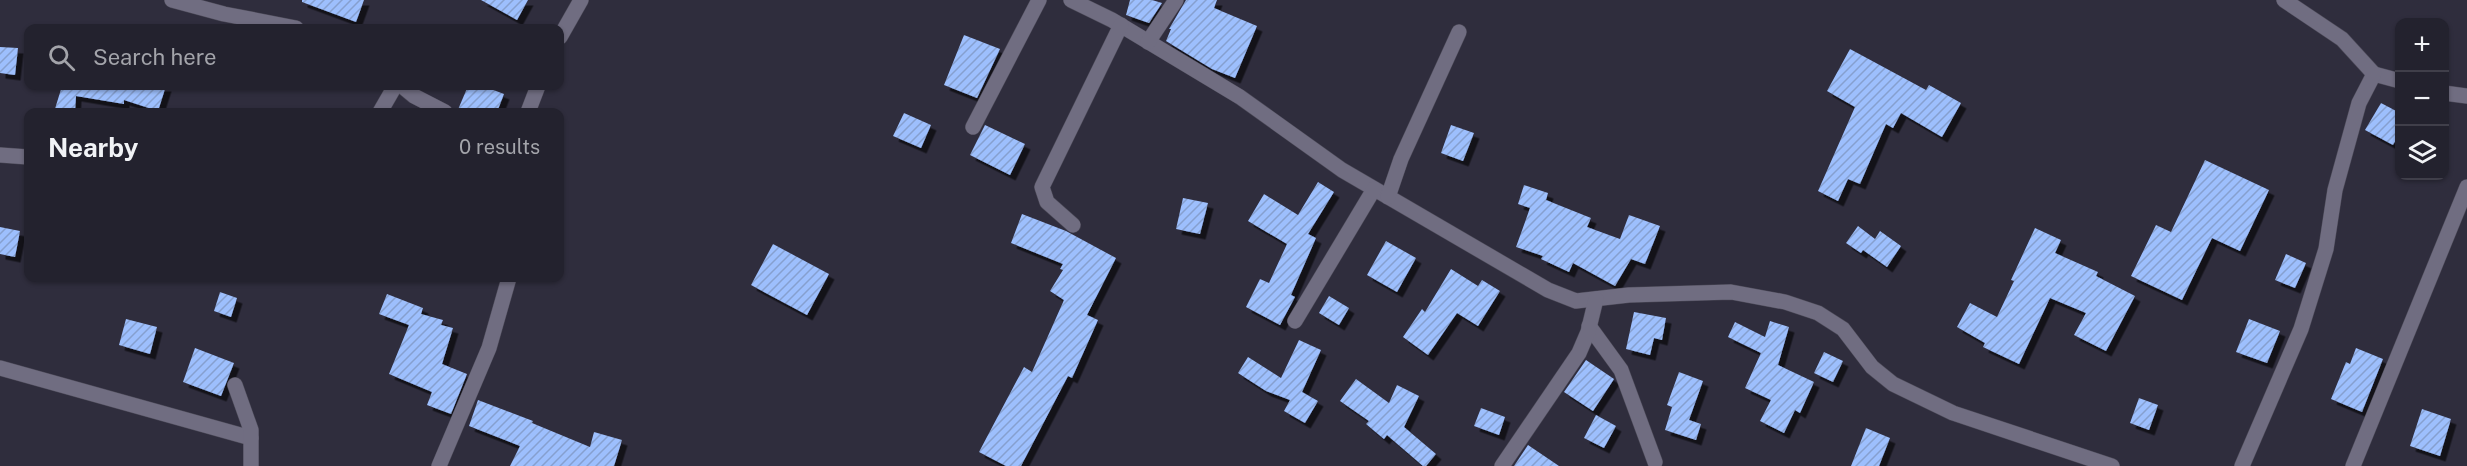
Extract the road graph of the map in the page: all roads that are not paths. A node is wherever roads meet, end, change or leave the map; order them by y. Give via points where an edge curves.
1 (173, 0) edge
2 (581, 0) edge
3 (1039, 0) edge
4 (1071, 0) edge
5 (1176, 0) edge
6 (2284, 0) edge
7 (275, 24) edge
8 (1121, 26) junction
9 (564, 30) edge
10 (1459, 32) dead end
11 (1148, 42) junction
12 (2374, 74) junction
13 (2395, 80) edge
14 (393, 90) edge
15 (407, 90) edge
16 (536, 90) edge
17 (2449, 94) edge
18 (2467, 96) edge
19 (382, 108) edge
20 (437, 108) edge
21 (530, 108) edge
22 (973, 127) dead end
23 (0, 155) edge
24 (24, 157) edge
25 (2467, 187) edge
26 (1374, 189) junction
27 (1388, 197) junction
28 (1072, 225) dead end
29 (508, 282) edge
30 (1596, 299) junction
31 (1295, 321) dead end
32 (1589, 326) junction
33 (0, 368) edge
34 (235, 385) dead end
35 (251, 438) junction
36 (1655, 462) dead end
37 (251, 466) edge
38 (439, 466) edge
39 (1502, 466) edge
40 (2112, 466) edge
41 (2242, 466) edge
42 (2353, 466) edge

1 - 7 street
2 - 9 street
3 - 22 street
4 - 8 street
5 - 11 street
6 - 12 street via 2342,39
8 - 11 street
8 - 28 street via 1042,187 1047,202
10 - 27 street via 1401,159
11 - 26 street via 1240,97
12 - 13 street
12 - 41 street via 2359,104 2335,190 2326,249 2301,329
14 - 19 street
15 - 20 street
16 - 21 street
17 - 18 street
23 - 24 street
25 - 42 street
26 - 27 street
26 - 31 street
27 - 30 street via 1548,290 1576,301
29 - 38 street via 489,348
30 - 32 street
30 - 40 street via 1731,292 1785,302 1818,313 1843,329 1872,367 1893,384 1953,413
32 - 36 street via 1621,370
32 - 39 street via 1579,353
33 - 35 street
34 - 35 street
35 - 37 street

